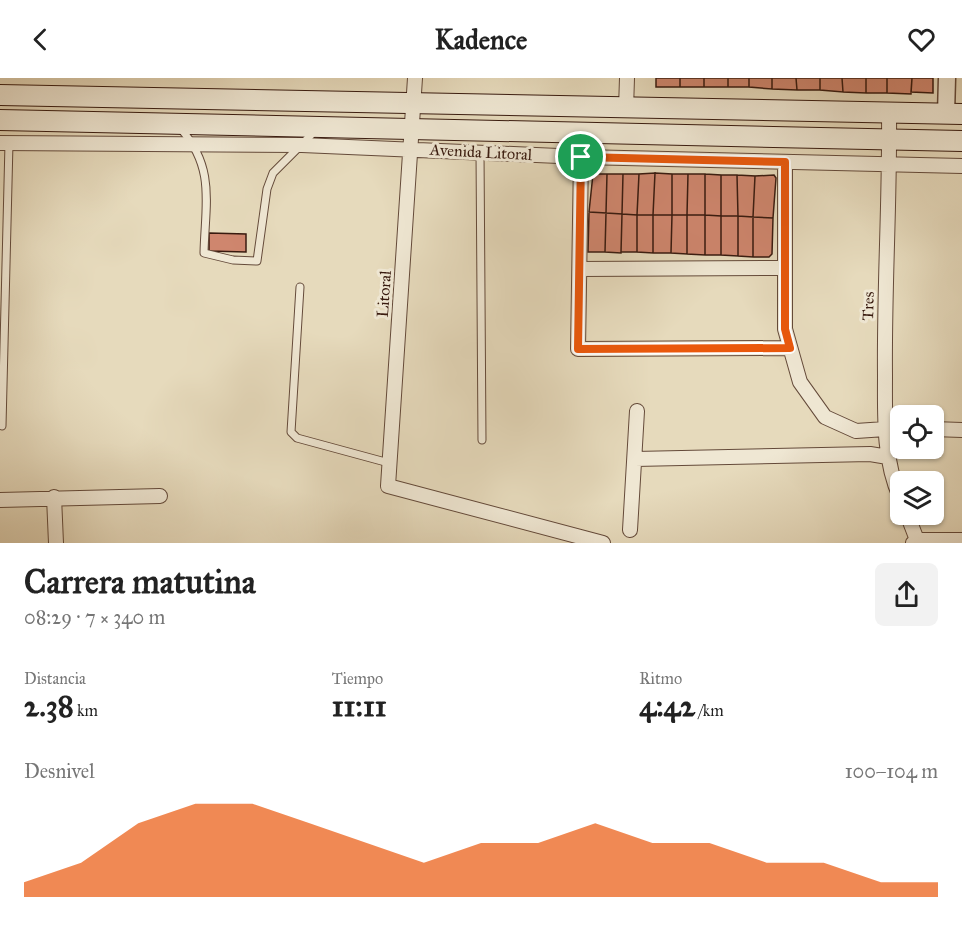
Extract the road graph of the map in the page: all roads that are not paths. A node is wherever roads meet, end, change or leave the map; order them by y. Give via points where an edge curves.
1 (415, 78) edge
2 (627, 78) edge
3 (947, 78) edge
4 (0, 95) edge
5 (415, 104) junction
6 (626, 109) junction
7 (890, 114) junction
8 (954, 114) edge
9 (0, 120) edge
10 (176, 123) junction
11 (317, 128) junction
12 (412, 139) junction
13 (890, 140) junction
14 (962, 141) edge
15 (4, 143) edge
16 (194, 144) junction
17 (302, 145) junction
18 (480, 152) junction
19 (581, 157) junction
20 (785, 162) junction
21 (889, 164) junction
22 (962, 166) edge
23 (785, 268) junction
24 (580, 269) junction
25 (300, 287) dead end
26 (790, 348) junction
27 (637, 411) dead end
28 (2, 426) dead end
29 (886, 428) junction
30 (890, 428) edge
31 (944, 429) edge
32 (962, 430) edge
33 (482, 440) dead end
34 (888, 457) junction
35 (635, 459) junction
36 (389, 463) junction
37 (892, 471) edge
38 (160, 496) dead end
39 (54, 497) junction
40 (0, 500) edge
41 (910, 525) edge
42 (630, 530) dead end
43 (962, 540) edge
44 (915, 541) edge
45 (56, 543) edge
46 (603, 543) edge

1 - 5 street, Litoral
2 - 6 street
3 - 8 street
4 - 5 main road
5 - 6 main road
5 - 12 street, Litoral
6 - 7 main road
7 - 8 main road
7 - 13 street, Tres
9 - 10 main road, Avenida Litoral
10 - 11 main road, Avenida Litoral
10 - 16 lane
11 - 12 main road, Avenida Litoral
11 - 17 lane
12 - 13 main road, Avenida Litoral
12 - 17 street, Avenida Litoral
12 - 18 street, Avenida Litoral
12 - 36 street, Litoral
13 - 14 main road, Avenida Litoral
13 - 21 street, Tres
15 - 16 street, Avenida Litoral
15 - 28 lane
16 - 17 street, Avenida Litoral
16 - 17 lane via 208,183 204,254 257,261 267,189 273,173
18 - 19 street, Avenida Litoral
18 - 33 lane
19 - 20 street, Avenida Litoral
19 - 24 street
20 - 21 street, Avenida Litoral
20 - 23 street
21 - 22 street, Avenida Litoral
21 - 29 street, Tres via 884,328
23 - 24 street
23 - 26 street via 785,329
24 - 26 street via 578,349
25 - 36 lane via 291,432 297,438
26 - 29 street via 800,382 825,417 856,431
27 - 35 street
29 - 30 street
29 - 34 street, Tres
31 - 32 street
34 - 35 street via 870,454
34 - 37 street, Tres
35 - 42 street
36 - 46 street, Litoral via 388,486
38 - 39 street
39 - 40 street
39 - 45 street
41 - 44 street
43 - 44 street

